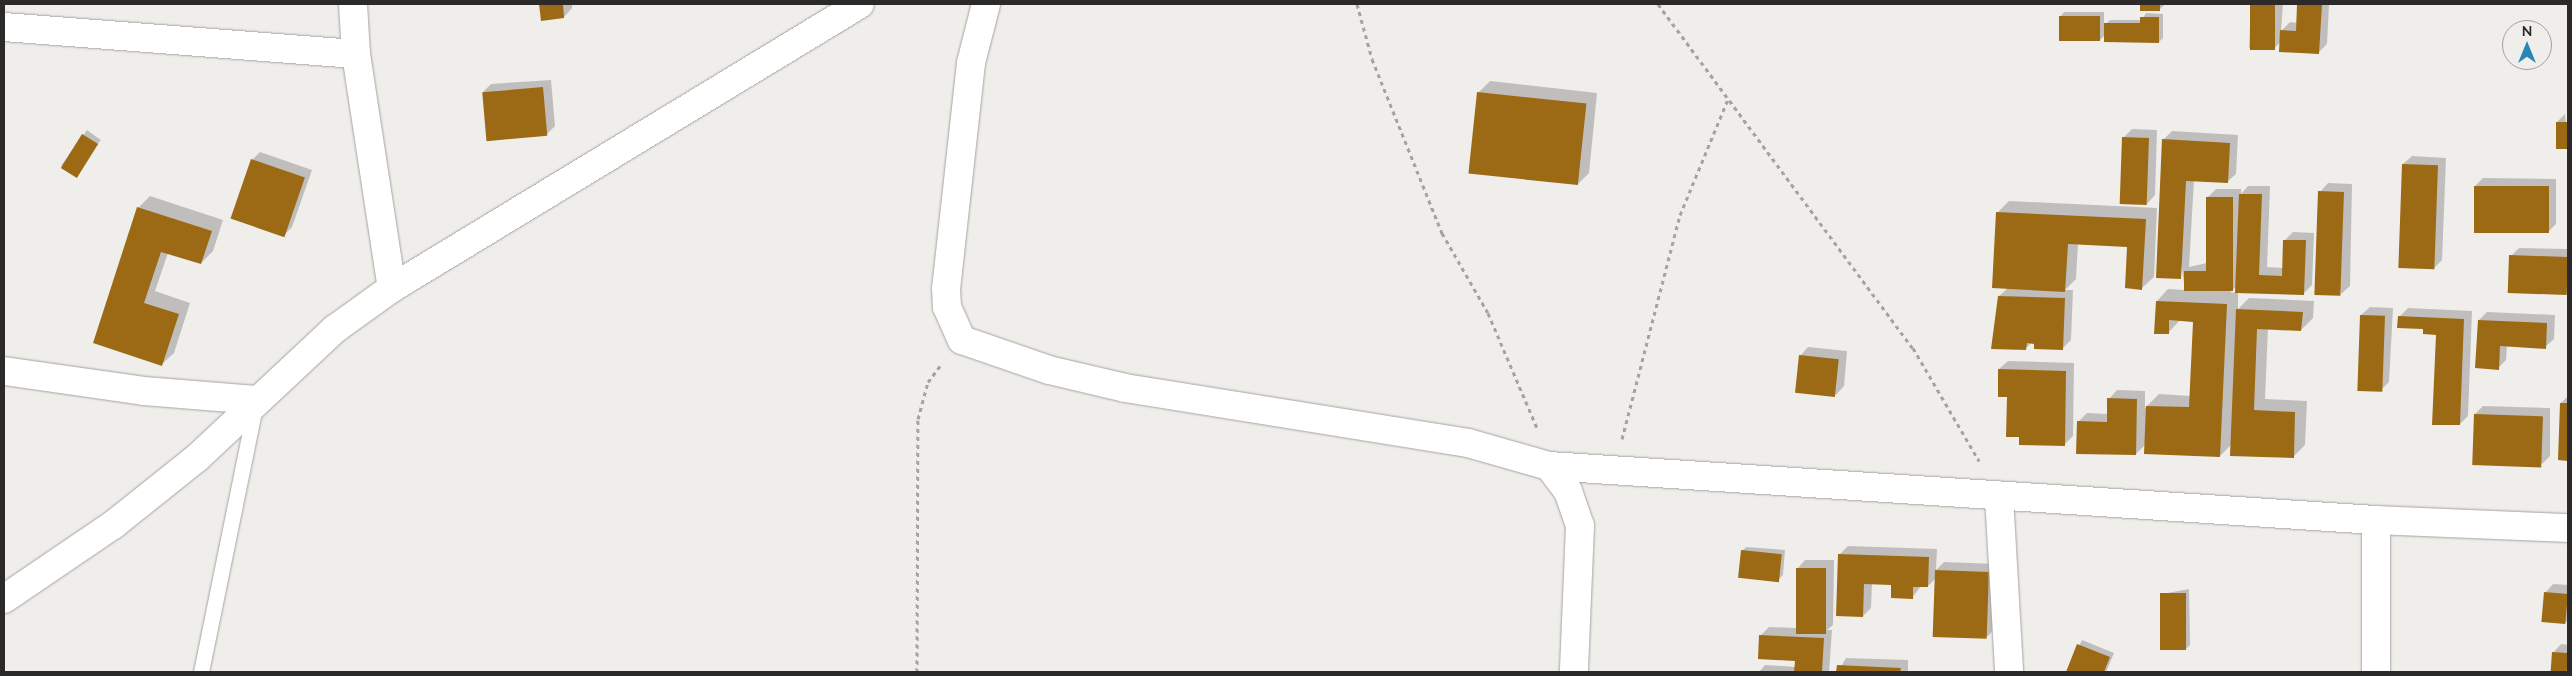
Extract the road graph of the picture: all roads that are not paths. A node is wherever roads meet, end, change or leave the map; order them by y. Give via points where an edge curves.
1 (353, 4) edge
2 (860, 4) edge
3 (986, 4) edge
4 (4, 27) edge
5 (356, 54) junction
6 (392, 288) junction
7 (4, 371) edge
8 (256, 400) junction
9 (1549, 466) junction
10 (1999, 496) junction
11 (2376, 520) junction
12 (2568, 528) edge
13 (4, 599) edge
14 (201, 672) edge
15 (1574, 672) edge
16 (2010, 672) edge
17 (2376, 672) edge

1 - 5 street
2 - 6 street
3 - 9 street via 971,63 946,288 947,306 962,340 1049,370 1117,386 1449,439
4 - 5 street
5 - 6 street
6 - 8 street via 335,329
7 - 8 street via 144,391
8 - 13 street via 197,458 113,525
8 - 14 lane
9 - 10 street
9 - 15 street via 1568,491 1580,526
10 - 11 street
10 - 16 street
11 - 12 street
11 - 17 street

